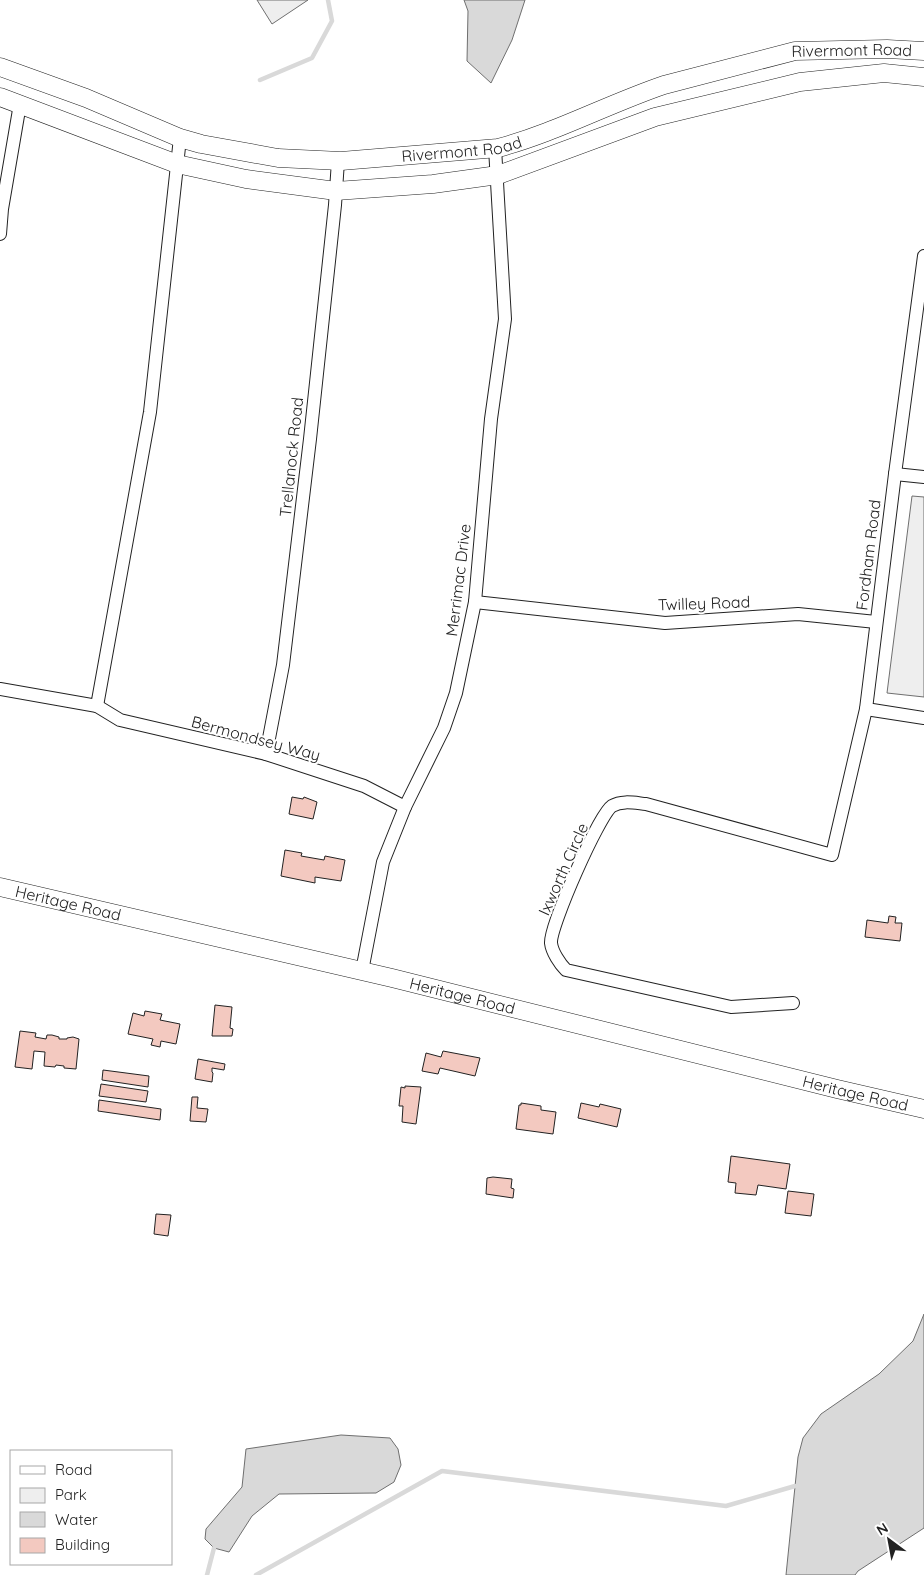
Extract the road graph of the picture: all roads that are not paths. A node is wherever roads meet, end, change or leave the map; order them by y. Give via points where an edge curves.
1 (924, 50) edge
2 (0, 67) edge
3 (924, 77) edge
4 (0, 97) edge
5 (20, 104) junction
6 (180, 138) junction
7 (495, 148) junction
8 (338, 161) junction
9 (177, 164) junction
10 (498, 175) junction
11 (336, 191) junction
12 (0, 234) edge
13 (924, 256) edge
14 (895, 474) junction
15 (924, 477) edge
16 (474, 602) junction
17 (876, 622) junction
18 (0, 689) edge
19 (97, 706) junction
20 (866, 709) junction
21 (924, 718) edge
22 (266, 754) junction
23 (405, 807) junction
24 (832, 855) joint
25 (0, 887) edge
26 (362, 971) junction
27 (793, 1003) dead end
28 (924, 1109) edge

1 - 7 street, Rivermont Road via 795,52 664,85 566,125
2 - 6 street, Rivermont Road via 86,98
3 - 10 street, Rivermont Road via 884,73 800,82 655,117
4 - 5 street, Rivermont Road
5 - 9 street, Rivermont Road
5 - 12 street
6 - 8 street, Rivermont Road via 278,158
6 - 9 street
7 - 8 street, Rivermont Road
7 - 10 street, Merrimac Drive
8 - 11 street, Trellanock Road
9 - 11 street, Rivermont Road via 246,179
9 - 19 street via 150,412
10 - 11 street, Rivermont Road via 433,184
10 - 16 street, Merrimac Drive via 505,319 491,419
11 - 22 street, Trellanock Road via 283,665
13 - 14 street, Fordham Road
14 - 15 street
14 - 17 street, Fordham Road
16 - 17 street, Twilley Road via 665,623 798,614
16 - 23 street, Merrimac Drive via 456,693 444,728
17 - 20 street, Fordham Road
18 - 19 street
19 - 22 street, Bermondsey Way via 120,720
20 - 21 street
20 - 24 street, Fordham Road
22 - 23 street, Bermondsey Way via 364,786
23 - 26 street, Merrimac Drive via 383,862
24 - 27 street, Ixworth Circle via 646,804 625,802 611,807 602,820 569,887 555,925 551,944 566,970 731,1007
25 - 26 street, Heritage Road
26 - 28 street, Heritage Road

